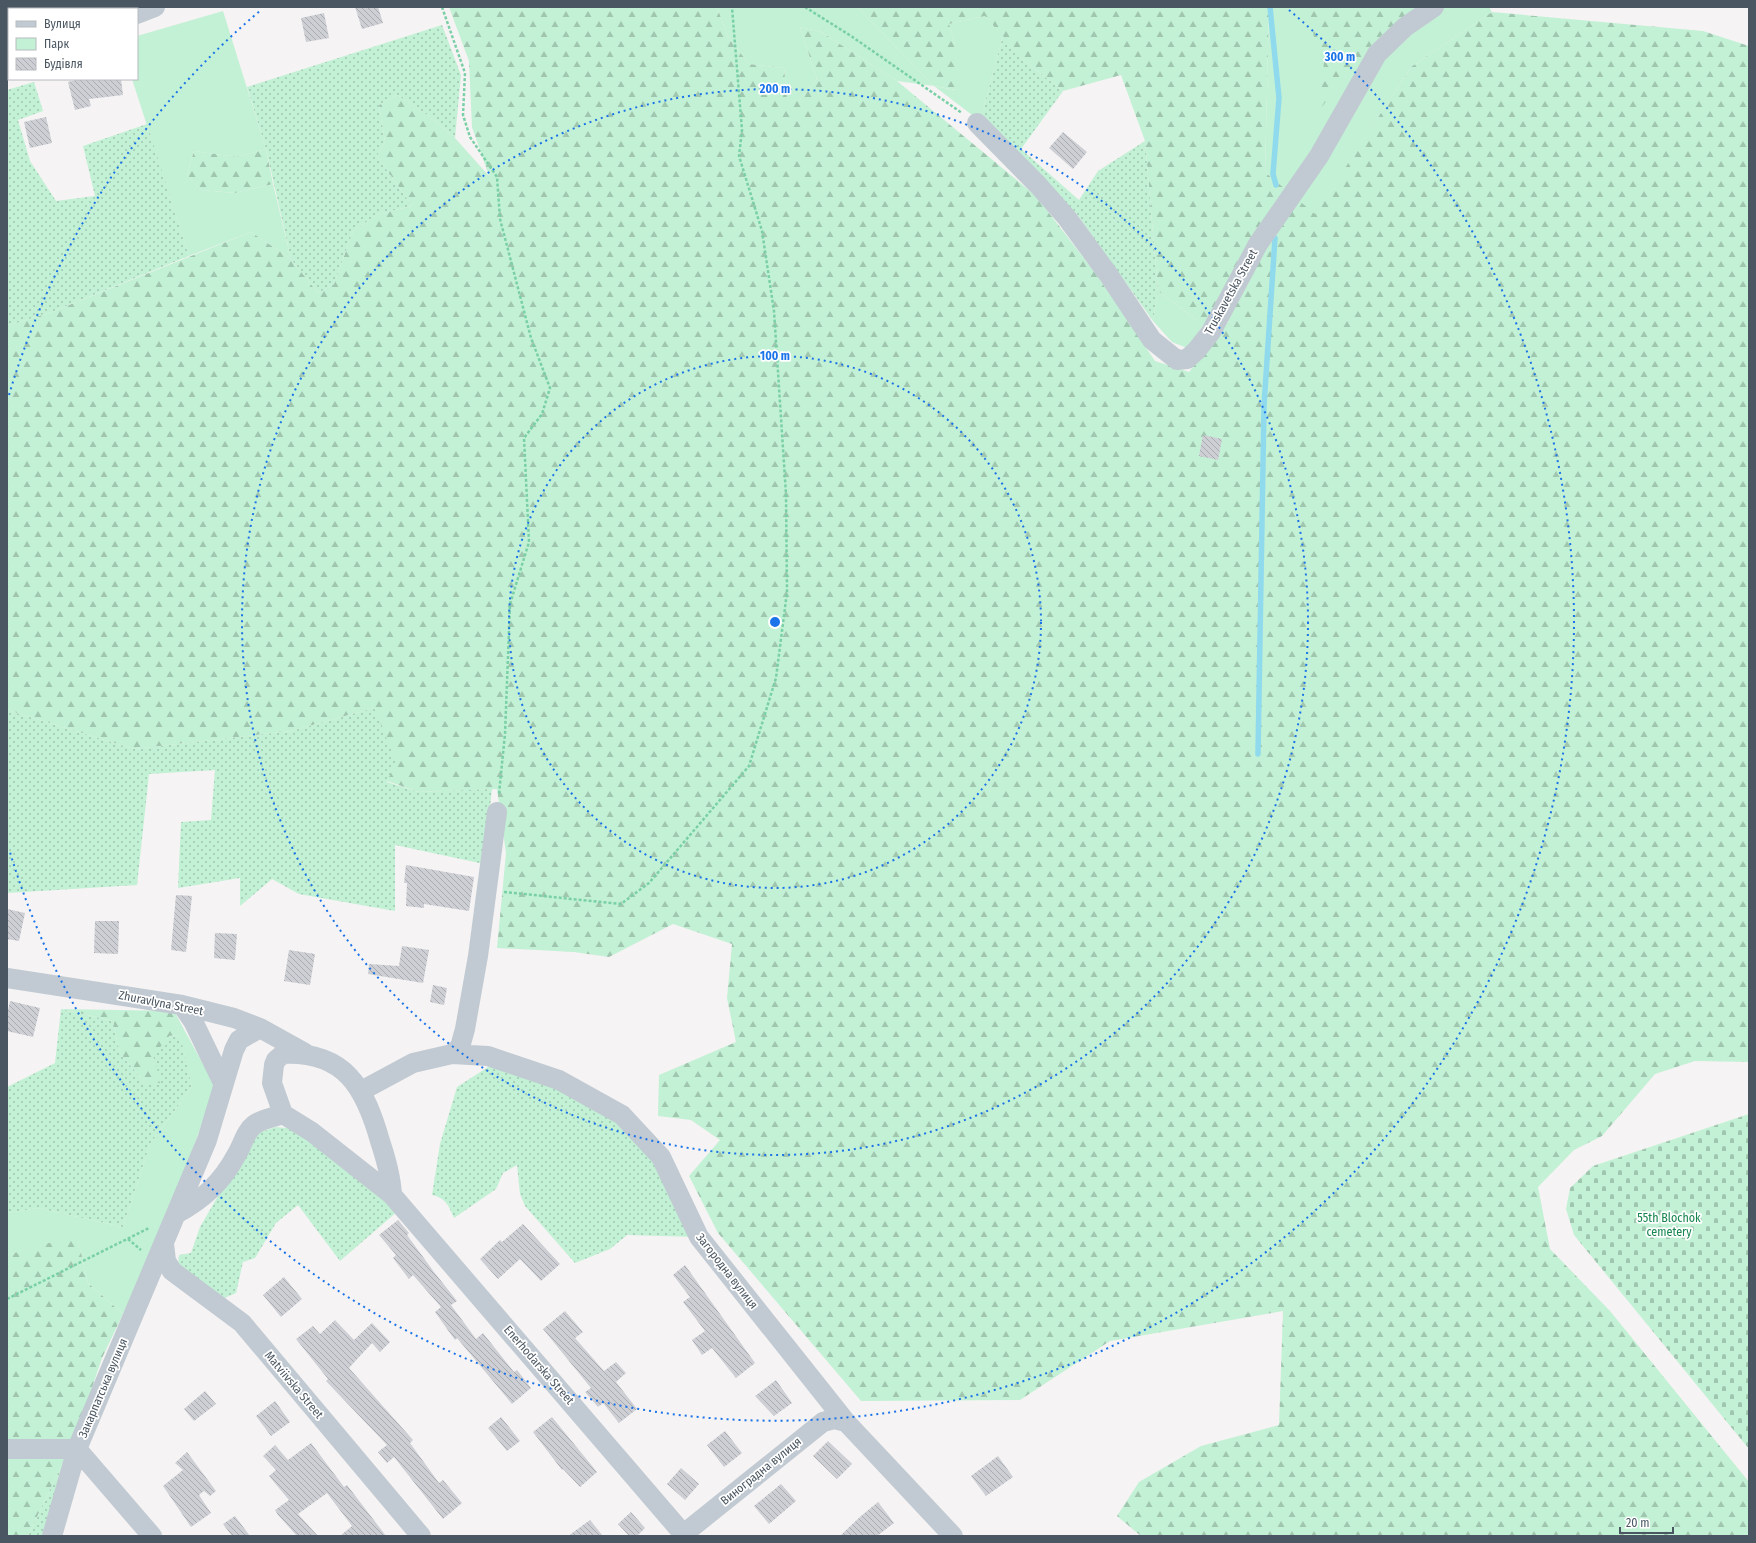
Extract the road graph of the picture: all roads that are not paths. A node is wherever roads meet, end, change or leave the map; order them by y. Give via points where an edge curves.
1 (155, 7) edge
2 (1434, 7) edge
3 (138, 14) edge
4 (977, 123) road end
5 (497, 812) road end
6 (7, 978) edge
7 (182, 1005) junction
8 (260, 1028) junction
9 (306, 1054) junction
10 (452, 1054) junction
11 (223, 1083) junction
12 (361, 1091) junction
13 (283, 1114) junction
14 (392, 1195) junction
15 (176, 1214) junction
16 (164, 1244) junction
17 (846, 1422) junction
18 (7, 1448) edge
19 (77, 1449) junction
20 (683, 1535) edge
21 (52, 1536) edge
22 (152, 1536) edge
23 (421, 1536) edge
24 (953, 1536) edge

1 - 3 street
2 - 4 street, Truskavetska Street via 1405,26 1377,54 1319,156 1258,244 1211,332 1187,359 1177,360 1152,340 1067,218
5 - 10 street via 466,1029 460,1047
6 - 7 street, Zhuravlyna Street
7 - 8 street, Zhuravlyna Street via 234,1018
7 - 11 street via 193,1021
8 - 9 street, Zhuravlyna Street
8 - 11 street, Закарпатська вулиця via 239,1040
9 - 12 street via 320,1057 338,1066
9 - 13 street via 283,1054 274,1064 272,1083
10 - 12 street, Загородна вулиця via 413,1063
10 - 17 street, Загородна вулиця via 488,1056 559,1080 622,1115 660,1157 699,1237
11 - 15 street, Закарпатська вулиця via 207,1140
12 - 14 street via 376,1126 391,1179
13 - 14 street, Enerhodarska Street via 318,1136
13 - 15 street via 254,1125 247,1133 222,1180 196,1204
14 - 20 street, Enerhodarska Street
15 - 16 street, Закарпатська вулиця
16 - 19 street, Закарпатська вулиця
16 - 23 street, Matviivska Street via 166,1261 172,1271 242,1323
17 - 20 street, Виноградна вулиця via 823,1422
17 - 24 street, Загородна вулиця
18 - 19 street
19 - 21 street, Закарпатська вулиця
19 - 22 street

